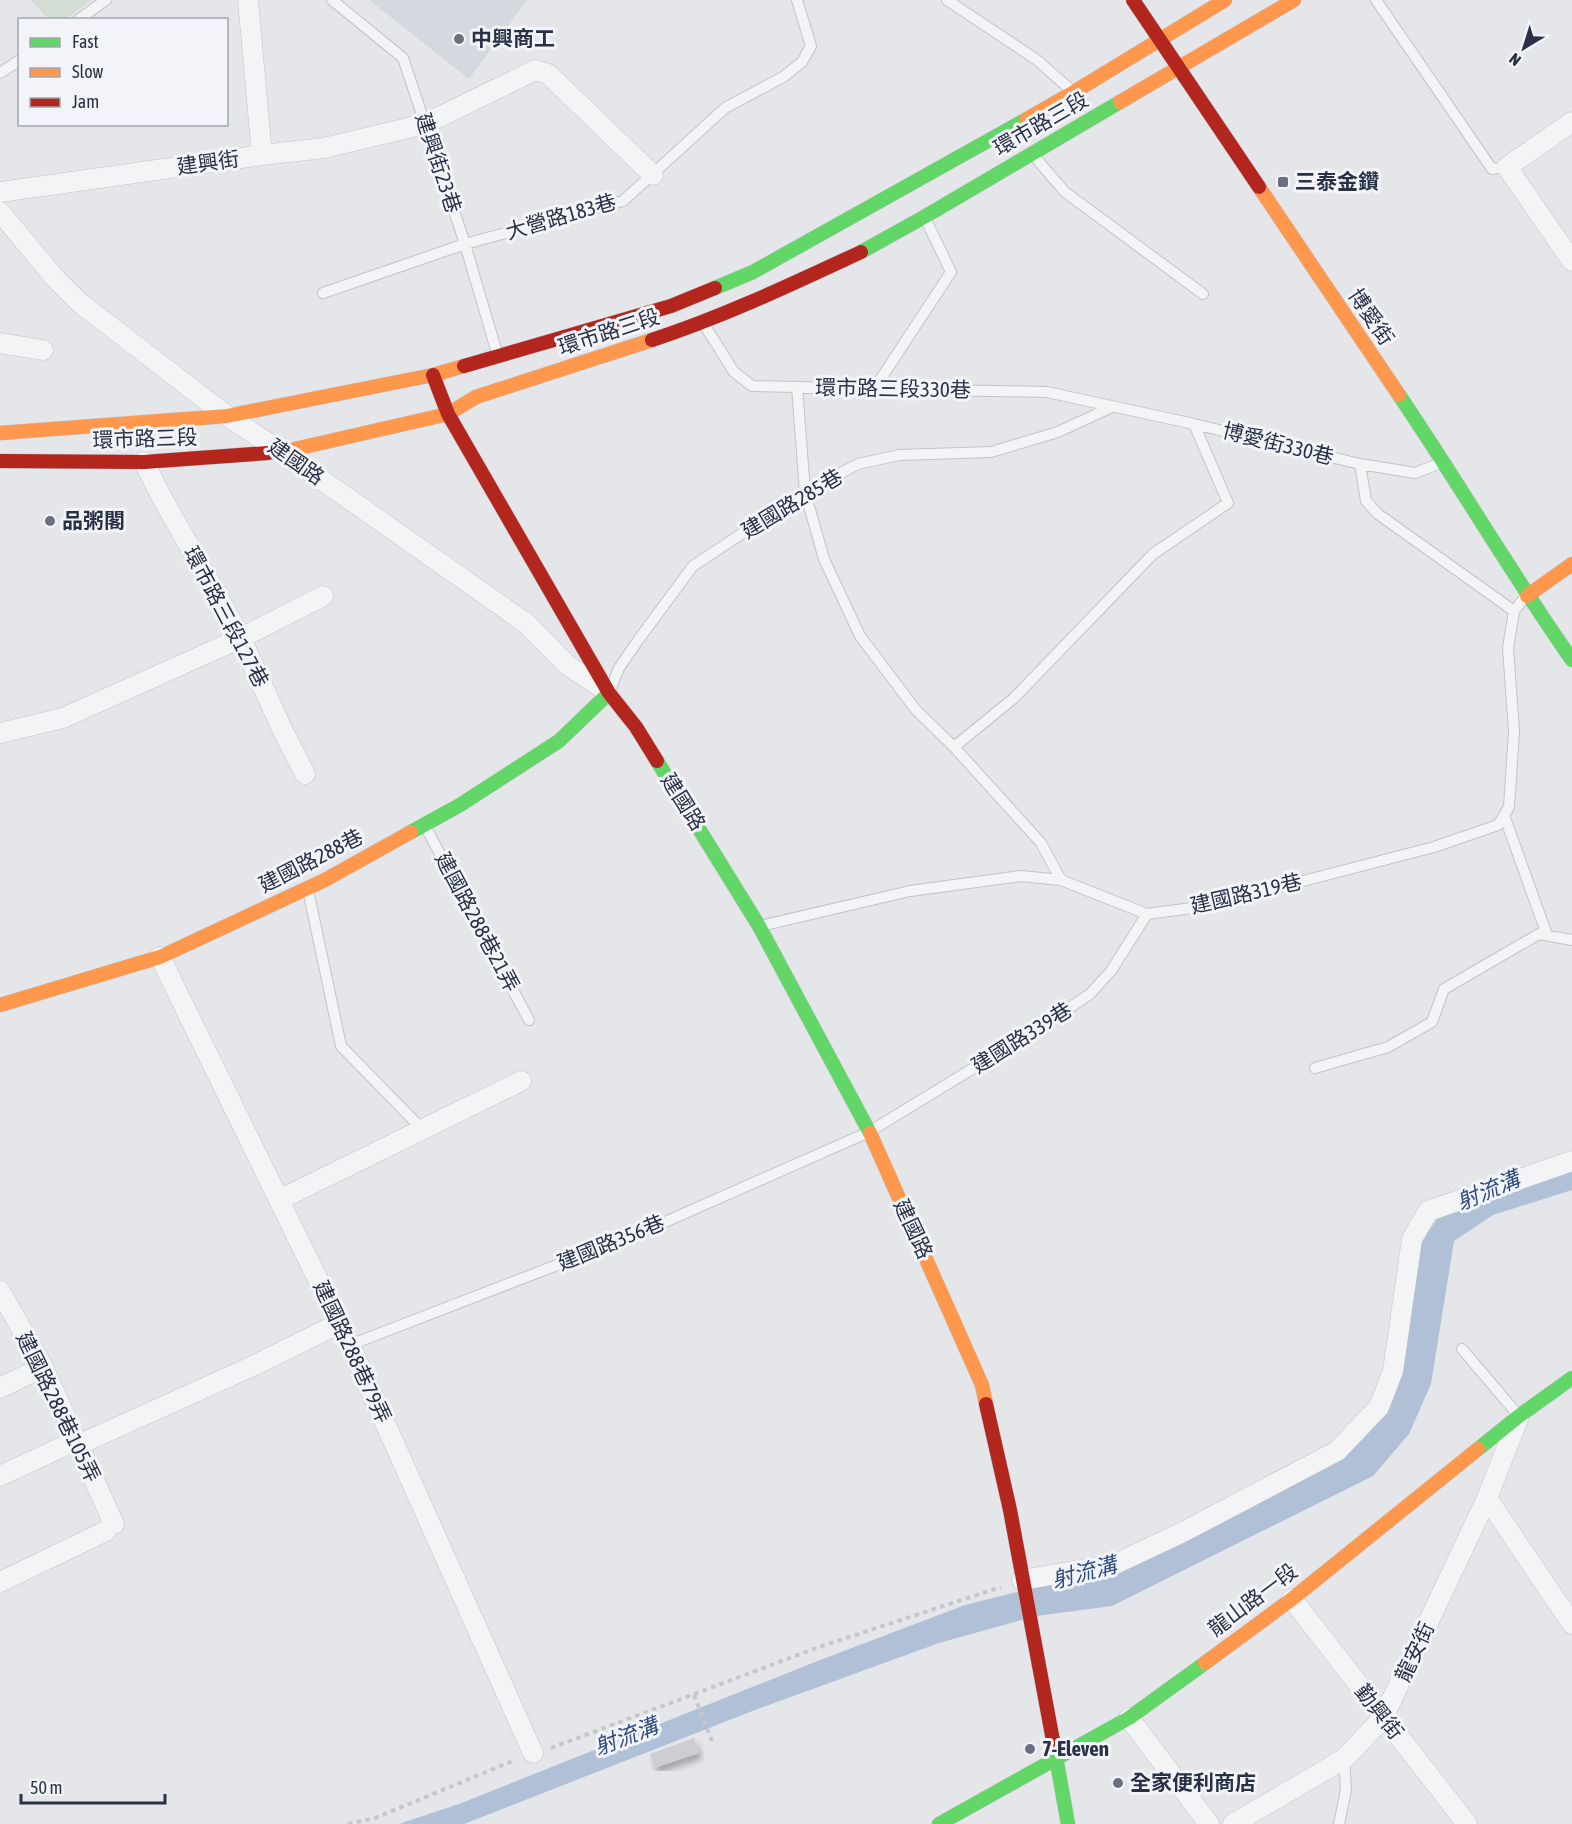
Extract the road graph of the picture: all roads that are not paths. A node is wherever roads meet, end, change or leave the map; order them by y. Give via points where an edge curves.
1 (106, 0) edge
2 (248, 0) edge
3 (332, 0) edge
4 (797, 0) edge
5 (947, 0) edge
6 (1133, 0) edge
7 (1225, 0) edge
8 (1294, 0) edge
9 (1376, 0) edge
10 (81, 18) edge
11 (1160, 40) junction
12 (18, 61) edge
13 (1178, 69) junction
14 (0, 74) edge
15 (1074, 92) junction
16 (1572, 122) edge
17 (425, 124) junction
18 (1031, 154) junction
19 (262, 155) junction
20 (1507, 167) junction
21 (653, 176) junction
22 (0, 192) edge
23 (0, 212) edge
24 (924, 217) junction
25 (465, 244) junction
26 (1572, 261) edge
27 (323, 293) dead end
28 (1203, 294) dead end
29 (704, 323) junction
30 (0, 343) edge
31 (43, 350) dead end
32 (498, 357) junction
33 (433, 375) junction
34 (797, 387) junction
35 (874, 389) junction
36 (1113, 406) junction
37 (448, 414) junction
38 (227, 416) junction
39 (1194, 424) junction
40 (0, 434) edge
41 (282, 452) junction
42 (0, 461) edge
43 (144, 462) junction
44 (1444, 462) junction
45 (1360, 464) junction
46 (804, 492) junction
47 (1572, 564) edge
48 (323, 596) dead end
49 (1527, 596) junction
50 (1514, 611) junction
51 (241, 638) junction
52 (1572, 660) edge
53 (609, 693) junction
54 (0, 733) edge
55 (954, 747) junction
56 (305, 774) dead end
57 (1503, 815) junction
58 (424, 824) junction
59 (1061, 880) junction
60 (308, 888) junction
61 (1147, 914) junction
62 (759, 926) junction
63 (1547, 935) junction
64 (1572, 940) edge
65 (160, 957) junction
66 (0, 1005) edge
67 (530, 1020) dead end
68 (1315, 1068) dead end
69 (521, 1081) dead end
70 (422, 1129) junction
71 (869, 1132) junction
72 (1572, 1161) edge
73 (279, 1200) junction
74 (0, 1291) edge
75 (340, 1323) junction
76 (350, 1344) junction
77 (1462, 1349) dead end
78 (43, 1367) junction
79 (1572, 1378) edge
80 (0, 1388) edge
81 (1519, 1416) junction
82 (70, 1446) junction
83 (0, 1476) edge
84 (1487, 1498) junction
85 (0, 1582) edge
86 (1022, 1582) junction
87 (1292, 1599) junction
88 (1572, 1624) edge
89 (1129, 1718) junction
90 (1383, 1718) junction
91 (533, 1753) road end
92 (1057, 1757) junction
93 (1344, 1759) junction
94 (957, 1820) edge
95 (939, 1824) edge
96 (1068, 1824) edge
97 (1209, 1824) edge
98 (1233, 1824) edge
99 (1339, 1824) edge
100 (1467, 1824) edge

1 - 10 lane
2 - 19 street, 建興街
3 - 17 lane, 建興街23巷 via 403,58
4 - 21 lane, 大營路183巷 via 811,46 802,62 783,77 725,108
5 - 15 lane via 1037,60
6 - 11 street, 博愛街
7 - 11 street, 環市路三段
8 - 13 street, 環市路三段
9 - 20 lane via 1492,169
11 - 13 street, 博愛街
11 - 15 street, 環市路三段
12 - 14 lane
13 - 18 street, 環市路三段
13 - 44 street, 博愛街
15 - 32 street, 環市路三段 via 753,272 671,306
16 - 20 street
17 - 19 street via 324,148
17 - 21 street via 535,70 548,74
17 - 25 lane, 建興街23巷
18 - 24 street, 環市路三段
18 - 28 lane via 1065,192
19 - 22 street, 建興街
20 - 26 street
21 - 25 lane, 大營路183巷 via 623,201
23 - 38 street, 建國路 via 80,303
24 - 29 street, 環市路三段 via 862,251
24 - 35 lane via 951,272
25 - 27 lane, 大營路183巷
25 - 32 lane, 建興街23巷
29 - 34 lane, 環市路三段330巷 via 734,372 752,386
29 - 37 street, 環市路三段 via 476,397
30 - 31 street
32 - 33 street, 環市路三段
33 - 37 street, 建國路
33 - 38 street, 環市路三段
34 - 35 lane, 環市路三段330巷
34 - 46 lane
35 - 36 lane, 環市路三段330巷 via 1047,392
36 - 39 lane, 博愛街330巷
36 - 46 lane, 建國路285巷 via 1058,432 991,452 899,455 858,465
37 - 41 street, 環市路三段
37 - 53 street, 建國路
38 - 40 street, 環市路三段
38 - 41 street, 建國路
39 - 45 lane, 博愛街330巷
39 - 55 lane via 1228,503 1153,554 1014,698
41 - 43 street, 環市路三段
41 - 53 street, 建國路 via 527,624 567,665
42 - 43 street, 環市路三段
43 - 51 street, 環市路三段127巷
44 - 45 lane, 博愛街330巷 via 1415,472
44 - 49 street, 博愛街
45 - 50 lane via 1366,501 1378,514
46 - 53 lane, 建國路285巷 via 693,566 619,668
46 - 55 lane via 824,559 860,636 916,710
47 - 49 street
48 - 51 street
49 - 50 lane
49 - 52 street, 博愛街
50 - 57 lane via 1508,648 1514,731 1509,807
51 - 54 street via 63,718
51 - 56 street, 環市路三段127巷
53 - 58 street, 建國路288巷 via 559,741
53 - 62 street, 建國路 via 636,727
55 - 59 lane via 1041,843
57 - 61 lane, 建國路319巷 via 1498,825 1434,847 1207,906
57 - 63 lane
58 - 60 street, 建國路288巷
58 - 67 lane, 建國路288巷21弄
59 - 61 lane, 建國路319巷
59 - 62 lane, 建國路319巷 via 1021,876 910,891
60 - 65 street, 建國路288巷
60 - 70 lane via 341,1046
61 - 71 lane, 建國路339巷 via 1111,971 1090,994
62 - 71 street, 建國路
63 - 64 lane
63 - 68 lane via 1539,934 1444,989 1432,1022 1388,1047
65 - 66 street, 建國路288巷
65 - 73 street, 建國路288巷79弄
69 - 70 street
70 - 73 street
71 - 76 lane, 建國路356巷 via 640,1233
71 - 86 street, 建國路 via 982,1385
72 - 86 street via 1428,1211 1412,1239 1393,1371 1379,1407 1337,1451 1115,1564
73 - 75 street, 建國路288巷79弄
74 - 78 street, 建國路288巷105弄
75 - 76 street, 建國路288巷79弄
75 - 82 street
76 - 91 street, 建國路288巷79弄
77 - 81 lane
78 - 80 street
78 - 82 street, 建國路288巷105弄
79 - 81 street, 龍山路一段
81 - 84 street, 龍安街
81 - 87 street, 龍山路一段
82 - 83 street
82 - 85 street, 建國路288巷105弄 via 110,1528
84 - 88 street
84 - 90 street, 龍安街
86 - 92 street, 建國路
87 - 89 street, 龍山路一段
87 - 90 street, 勤興街
89 - 92 street, 龍山路一段
89 - 97 street
90 - 93 street, 龍安街
90 - 100 street, 勤興街
92 - 94 street, 龍山路一段
92 - 96 street, 建國路
93 - 98 street, 龍安街
93 - 99 lane via 1346,1791
94 - 95 street, 龍山路一段

